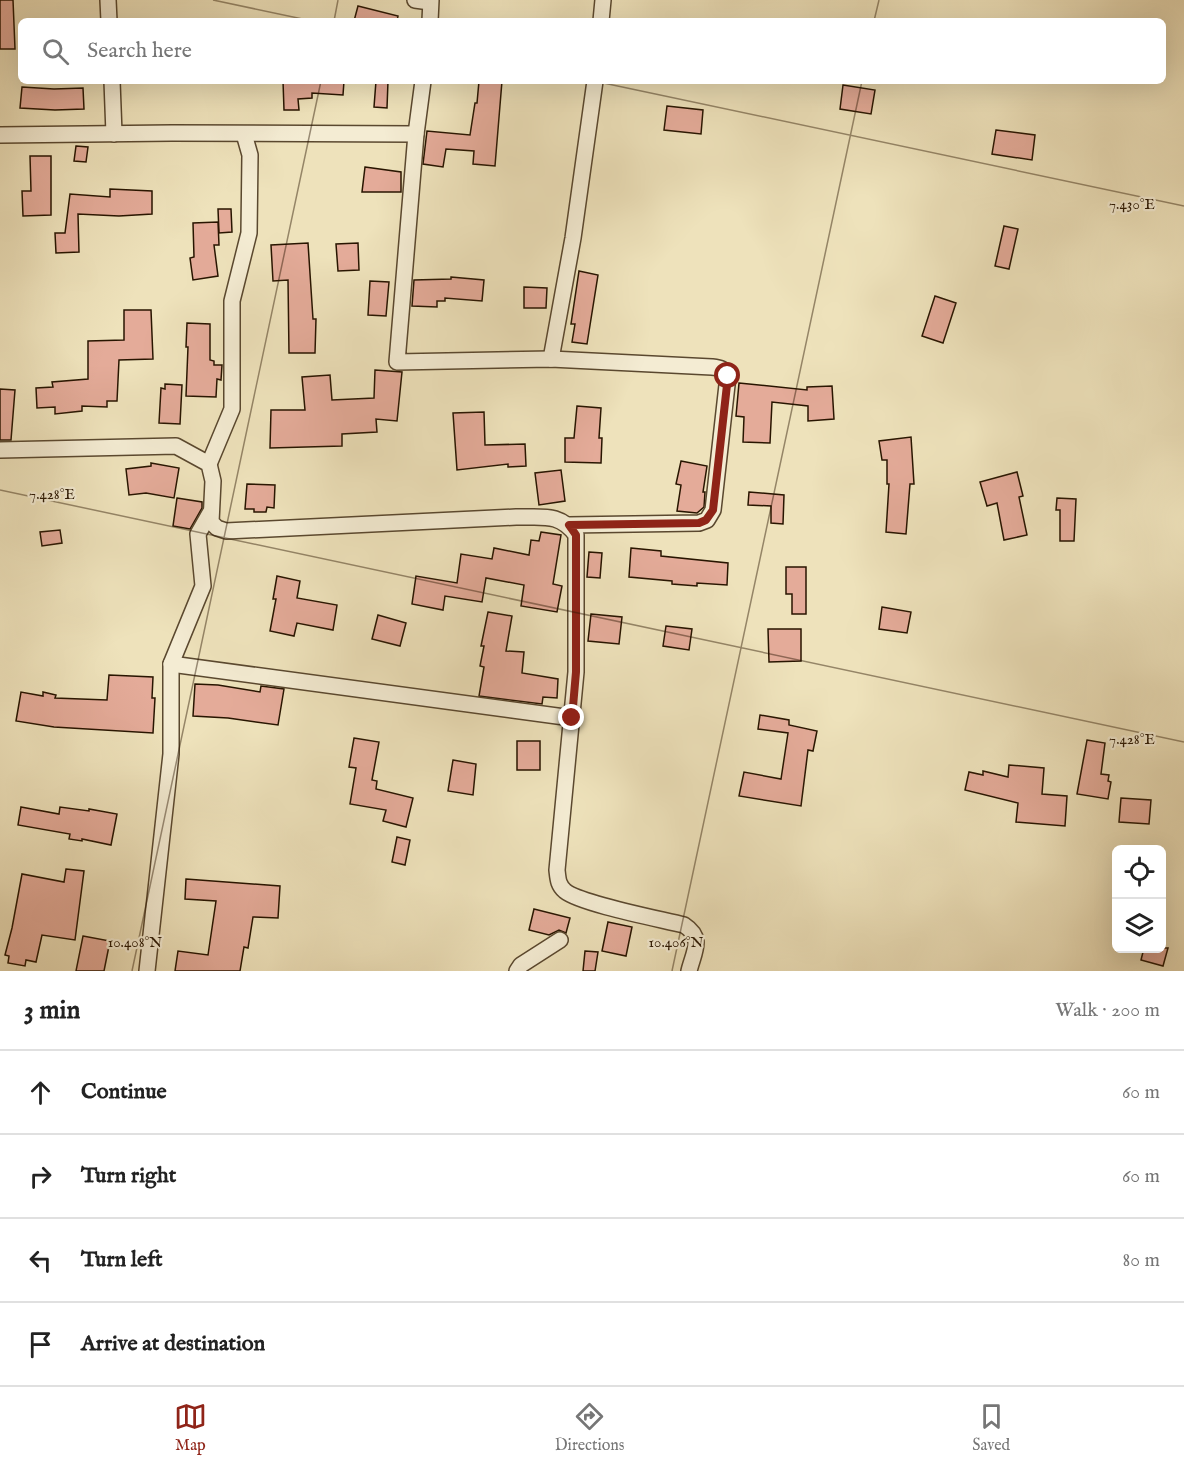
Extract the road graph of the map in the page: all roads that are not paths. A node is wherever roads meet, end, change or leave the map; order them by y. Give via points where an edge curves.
1 (108, 0) edge
2 (603, 0) edge
3 (426, 1) edge
4 (109, 18) edge
5 (429, 18) edge
6 (602, 18) edge
7 (112, 84) edge
8 (423, 84) edge
9 (594, 84) edge
10 (114, 134) junction
11 (244, 134) junction
12 (416, 134) junction
13 (0, 135) edge
14 (551, 359) junction
15 (0, 450) edge
16 (208, 464) junction
17 (210, 513) junction
18 (569, 525) junction
19 (171, 664) junction
20 (572, 718) junction
21 (560, 940) dead end
22 (147, 971) edge
23 (517, 971) edge
24 (688, 971) edge

1 - 4 street
2 - 6 street
3 - 5 street
7 - 10 street
8 - 12 street
9 - 14 street via 573,238
10 - 11 street
10 - 13 street
11 - 12 street
11 - 16 street via 249,155 249,233 232,301 232,409
12 - 14 street via 397,362
14 - 18 street via 712,367 721,368 728,376 713,510 706,520
15 - 16 street via 176,446
16 - 17 street via 213,481
17 - 18 street via 211,522 226,531 516,518 558,518
17 - 19 street via 198,534 202,586
18 - 20 street via 576,535
19 - 20 street
19 - 22 street via 171,753
20 - 24 street via 556,870 558,883 566,892 586,900 684,924 693,930 697,940
21 - 23 street

